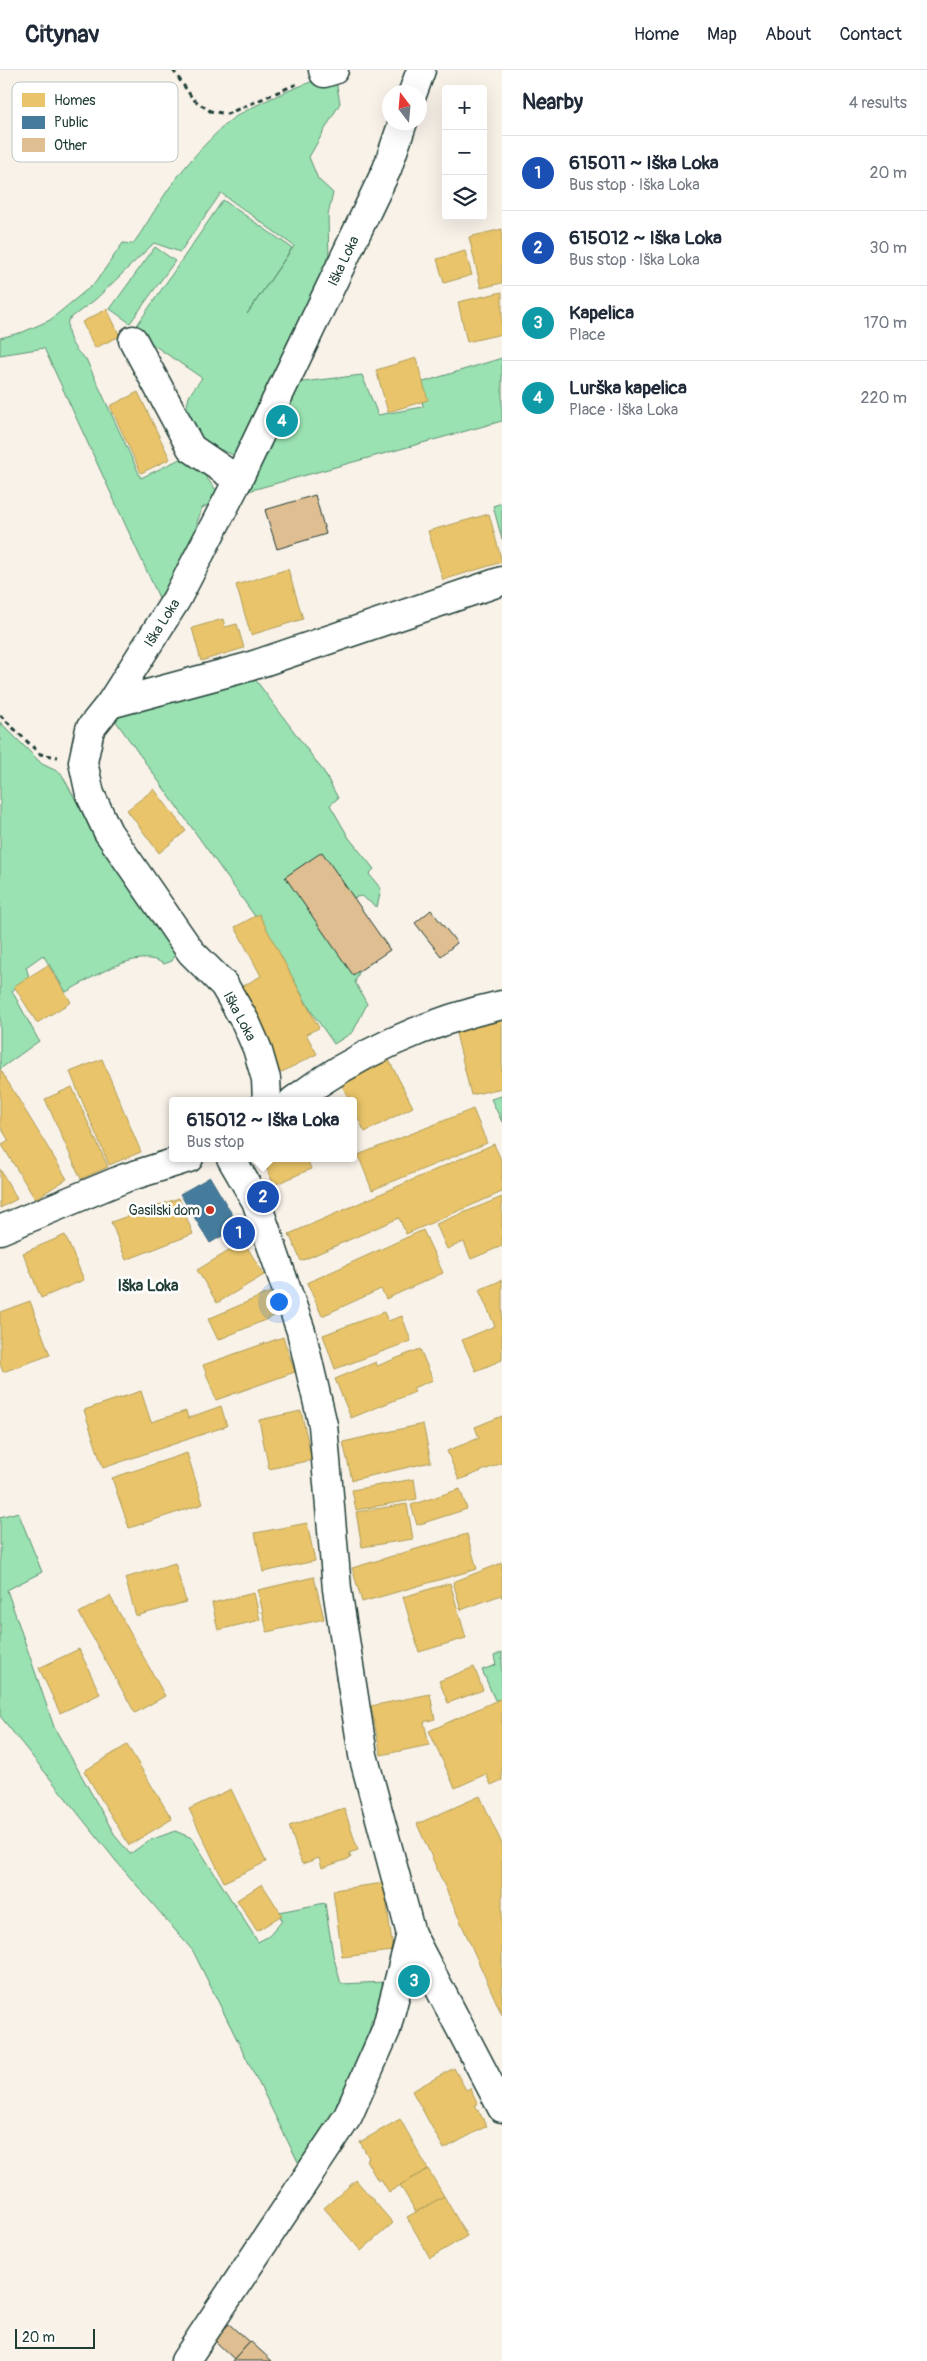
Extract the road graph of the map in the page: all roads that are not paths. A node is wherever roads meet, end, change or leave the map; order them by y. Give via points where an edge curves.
1 (421, 70) edge
2 (416, 85) edge
3 (400, 130) edge
4 (133, 340) dead end
5 (238, 480) junction
6 (502, 581) edge
7 (110, 704) junction
8 (502, 1005) edge
9 (267, 1097) edge
10 (298, 1097) edge
11 (176, 1162) edge
12 (233, 1162) edge
13 (0, 1230) edge
14 (410, 1934) junction
15 (502, 2108) edge
16 (184, 2361) edge

1 - 2 street
3 - 5 street, Iška Loka via 387,169
4 - 5 street via 191,448
5 - 7 street, Iška Loka via 176,600
6 - 7 street via 248,667
7 - 9 street, Iška Loka via 90,729 83,762 90,794 108,832 191,952 224,985 257,1048 266,1079
8 - 10 street via 415,1032 322,1079
11 - 13 street via 125,1178
12 - 14 street via 256,1201 301,1331 323,1425 337,1589 362,1755
14 - 15 street
14 - 16 street via 386,2030 348,2116

